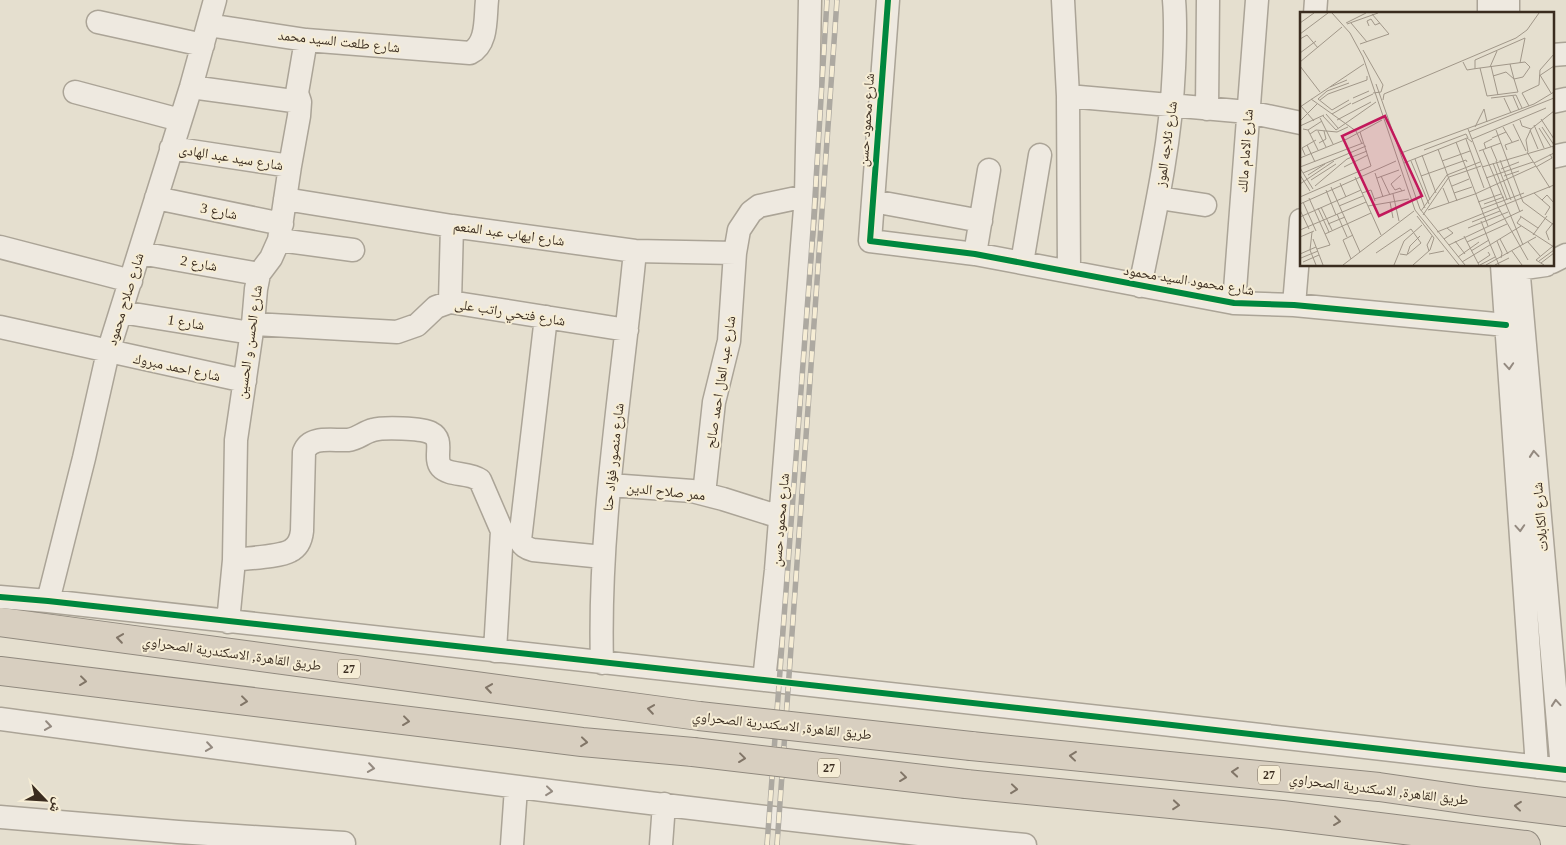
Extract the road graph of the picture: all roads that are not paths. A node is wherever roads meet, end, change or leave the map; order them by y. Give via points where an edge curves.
1 (214, 0) edge
2 (487, 0) edge
3 (810, 0) edge
4 (888, 0) edge
5 (1063, 0) edge
6 (1174, 0) edge
7 (1208, 0) edge
8 (1257, 0) edge
9 (98, 22) dead end
10 (206, 35) junction
11 (306, 40) junction
12 (191, 87) junction
13 (75, 92) dead end
14 (1068, 96) junction
15 (300, 102) junction
16 (1172, 106) junction
17 (1207, 109) junction
18 (1248, 112) junction
19 (180, 120) junction
20 (1300, 122) edge
21 (171, 148) junction
22 (1040, 155) dead end
23 (290, 166) junction
24 (989, 170) dead end
25 (806, 196) junction
26 (156, 198) junction
27 (1158, 198) junction
28 (285, 199) junction
29 (873, 201) junction
30 (1205, 205) dead end
31 (981, 221) junction
32 (452, 226) junction
33 (280, 232) junction
34 (870, 241) joint
35 (0, 247) edge
36 (353, 250) dead end
37 (635, 251) junction
38 (735, 252) junction
39 (140, 253) junction
40 (975, 254) junction
41 (1566, 255) edge
42 (1300, 256) edge
43 (1554, 261) edge
44 (1022, 263) junction
45 (1510, 266) edge
46 (1069, 271) junction
47 (259, 274) junction
48 (131, 281) junction
49 (1140, 286) junction
50 (450, 302) junction
51 (1234, 302) junction
52 (1294, 305) junction
53 (121, 312) junction
54 (546, 317) junction
55 (1506, 325) junction
56 (0, 327) edge
57 (252, 328) junction
58 (627, 330) junction
59 (108, 352) junction
60 (245, 381) junction
61 (610, 485) junction
62 (704, 494) junction
63 (780, 517) junction
64 (603, 557) junction
65 (234, 560) junction
66 (0, 597) edge
67 (48, 601) junction
68 (0, 622) edge
69 (228, 622) junction
70 (1539, 635) junction
71 (496, 651) junction
72 (602, 663) junction
73 (0, 671) edge
74 (764, 680) junction
75 (0, 719) edge
76 (1537, 767) junction
77 (1564, 770) edge
78 (516, 788) junction
79 (664, 804) junction
80 (1566, 812) edge
81 (0, 817) edge
82 (864, 829) junction
83 (344, 843) dead end
84 (512, 845) edge
85 (661, 845) edge
86 (846, 845) edge
87 (1025, 845) edge
88 (1526, 845) edge

1 - 10 street, شارع صلاح محمود
2 - 11 street, شارع طلعت السيد محمد via 482,42 477,50 470,53
3 - 25 street, شارع محمود حسن
4 - 29 street, شارع محمود حسن
5 - 14 street
6 - 16 street, شارع ثلاجه الموز
7 - 17 street
8 - 18 street, شارع الامام مالك
9 - 10 street, شارع طلعت السيد محمد
10 - 11 street, شارع طلعت السيد محمد
10 - 12 street, شارع صلاح محمود
11 - 15 street, شارع الحسن و الحسين via 297,93
12 - 15 street
12 - 19 street, شارع صلاح محمود
13 - 19 street
14 - 16 street
14 - 46 street
15 - 23 street, شارع الحسن و الحسين
16 - 17 street
16 - 27 street, شارع ثلاجه الموز
17 - 18 street
18 - 20 street
18 - 51 street, شارع الامام مالك
19 - 21 street, شارع صلاح محمود
21 - 23 street, شارع سيد عبد الهادى
21 - 26 street, شارع صلاح محمود
22 - 44 street
23 - 28 street, شارع الحسن و الحسين
24 - 31 street
25 - 38 street, شارع عبد العال احمد صالح via 759,206 751,212 739,230
25 - 63 street, شارع محمود حسن
26 - 33 street, شارع 3
26 - 39 street, شارع صلاح محمود
27 - 30 street
27 - 49 street, شارع ثلاجه الموز
28 - 32 street, شارع ايهاب عبد المنعم
28 - 33 street, شارع الحسن و الحسين
29 - 31 street
29 - 34 street, شارع محمود حسن
31 - 40 street
32 - 37 street, شارع ايهاب عبد المنعم
32 - 50 street
33 - 36 street, شارع 3
33 - 47 street, شارع الحسن و الحسين via 271,258
34 - 40 street, شارع محمود السيد محمود
35 - 48 street
37 - 38 street, شارع ايهاب عبد المنعم
37 - 58 street, شارع منصور فؤاد حنا
38 - 62 street, شارع عبد العال احمد صالح via 729,341 714,402
39 - 47 street, شارع 2
39 - 48 street, شارع صلاح محمود
40 - 44 street, شارع محمود السيد محمود
41 - 43 street
42 - 52 street
44 - 46 street, شارع محمود السيد محمود
45 - 55 street, شارع الكابلات
70 -> 45 street, شارع الكابلات
46 - 49 street, شارع محمود السيد محمود
47 - 57 street, شارع الحسن و الحسين
48 - 53 street, شارع صلاح محمود
49 - 51 street, شارع محمود السيد محمود
50 - 54 street, شارع فتحي راتب على
50 - 57 street, شارع فتحي راتب على via 436,307 417,325 397,332
51 - 52 street, شارع محمود السيد محمود
52 - 55 street, شارع محمود السيد محمود
53 - 57 street, شارع 1
53 - 59 street, شارع صلاح محمود
54 - 58 street, شارع فتحي راتب على
54 - 64 street via 520,540 527,549
55 -> 70 street, شارع الكابلات
56 - 59 street, شارع احمد مبروك
57 - 60 street, شارع الحسن و الحسين
58 - 61 street, شارع منصور فؤاد حنا
59 - 60 street, شارع احمد مبروك
59 - 67 street, شارع صلاح محمود
60 - 65 street, شارع الحسن و الحسين via 236,440
61 - 62 street, ممر صلاح الدين
61 - 64 street, شارع منصور فؤاد حنا
62 - 63 street, ممر صلاح الدين
63 - 74 street, شارع محمود حسن
64 - 72 street, شارع منصور فؤاد حنا
65 - 69 street, شارع الحسن و الحسين
65 - 71 street via 284,554 299,543 304,452 308,445 317,441 349,440 383,428 429,432 438,442 438,460 442,469 480,480 502,531
66 - 67 street
67 - 69 street
80 -> 68 highway, طريق القاهرة, الاسكندرية الصحراوي / 27, bridge via 1379,787 699,716
69 - 71 street
70 - 76 street, شارع الكابلات
77 -> 70 street, شارع الكابلات
71 - 72 street
72 - 74 street
73 -> 88 highway, 27, bridge via 572,741 1282,815
74 - 76 street
75 -> 78 street
76 - 77 street
78 -> 79 street
78 - 84 street
79 - 82 street
79 - 85 street
81 - 83 street
82 - 86 street
82 - 87 street

